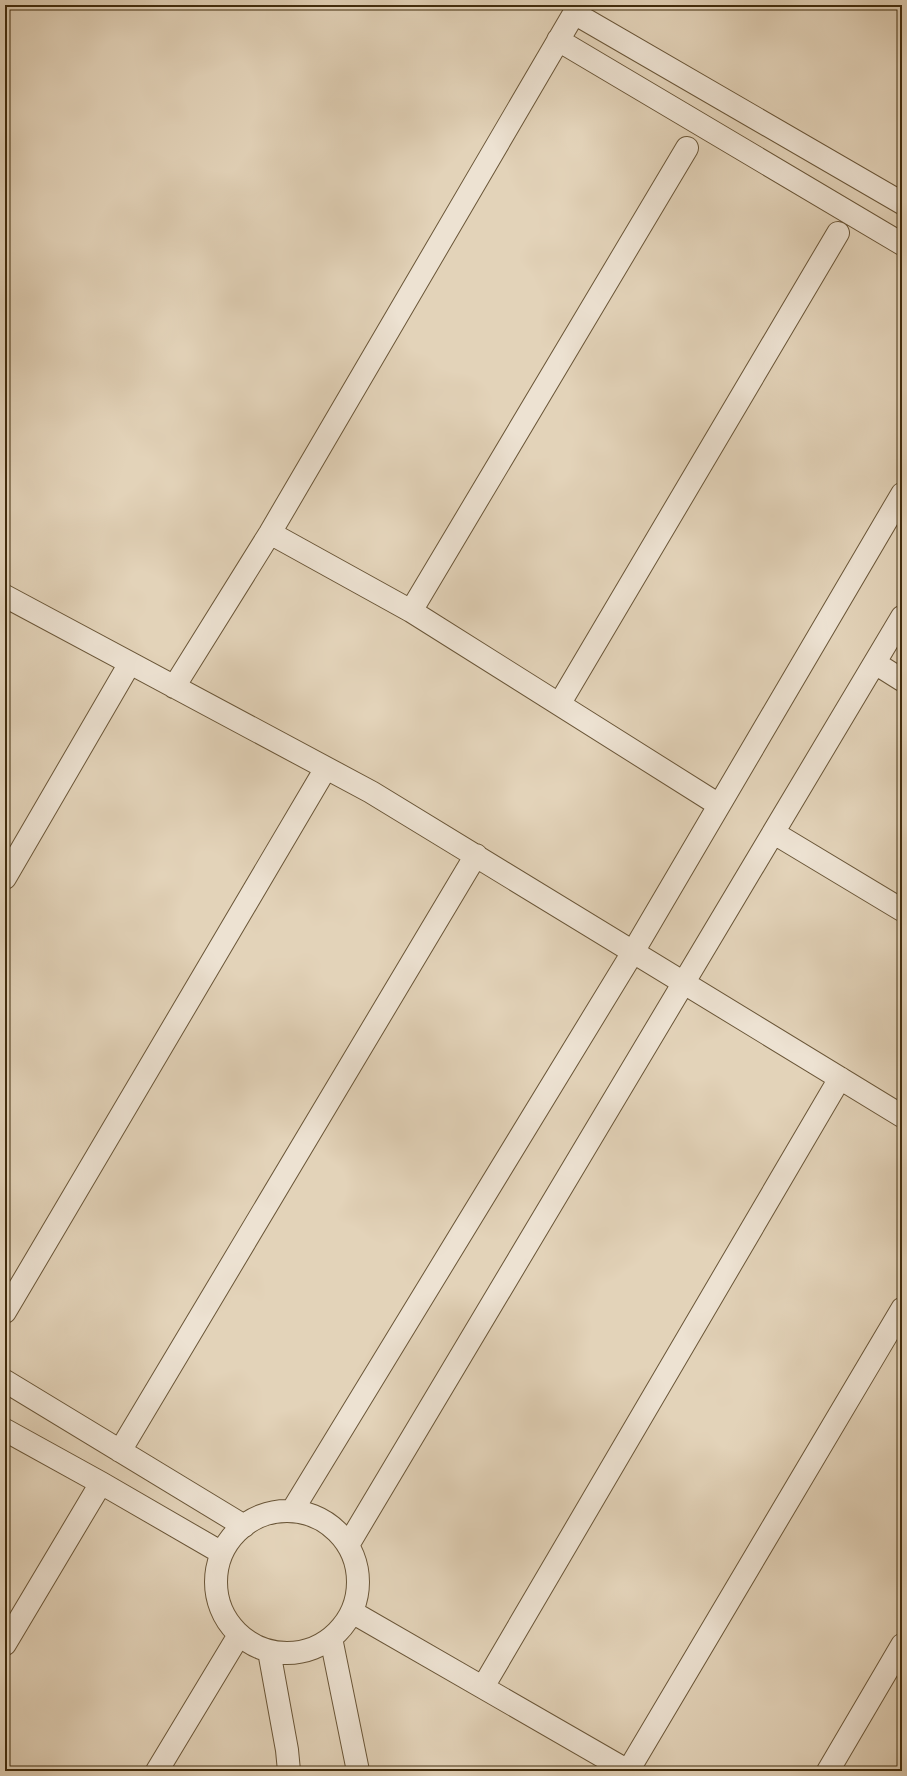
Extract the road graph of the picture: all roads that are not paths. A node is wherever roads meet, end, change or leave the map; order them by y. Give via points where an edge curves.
1 (576, 9) edge
2 (558, 40) junction
3 (687, 148) dead end
4 (902, 203) edge
5 (838, 233) dead end
6 (902, 244) edge
7 (902, 494) edge
8 (270, 533) junction
9 (5, 596) edge
10 (411, 610) junction
11 (902, 617) edge
12 (130, 663) junction
13 (875, 663) junction
14 (902, 680) edge
15 (174, 687) junction
16 (560, 703) junction
17 (326, 768) junction
18 (719, 804) junction
19 (774, 833) junction
20 (476, 855) junction
21 (5, 878) edge
22 (902, 910) edge
23 (633, 952) junction
24 (684, 983) junction
25 (840, 1078) junction
26 (902, 1116) edge
27 (902, 1309) edge
28 (5, 1312) edge
29 (5, 1382) edge
30 (5, 1430) edge
31 (120, 1451) junction
32 (101, 1483) junction
33 (292, 1511) junction
34 (244, 1526) junction
35 (348, 1546) junction
36 (222, 1553) junction
37 (352, 1612) junction
38 (240, 1635) junction
39 (331, 1638) junction
40 (5, 1644) edge
41 (902, 1645) edge
42 (269, 1651) junction
43 (483, 1687) junction
44 (157, 1771) edge
45 (289, 1771) edge
46 (358, 1771) edge
47 (628, 1771) edge
48 (828, 1771) edge

1 - 2 street
1 - 4 street
2 - 6 street
2 - 8 street
3 - 10 street
5 - 16 street
7 - 18 street
8 - 10 street
8 - 15 street
9 - 12 street
10 - 16 street
11 - 13 street
12 - 15 street
12 - 21 street
13 - 14 street
13 - 19 street
15 - 17 street
16 - 18 street
17 - 20 street
17 - 28 street
18 - 23 street
19 - 22 street
19 - 24 street
20 - 23 street
20 - 31 street
23 - 24 street
23 - 33 street
24 - 25 street
24 - 35 street
25 - 26 street
25 - 43 street
27 - 47 street
29 - 31 street
30 - 32 street
31 - 34 street
32 - 36 street
32 - 40 street
33 - 34 street via 274,1512 258,1517
33 - 35 street via 309,1514 324,1521 338,1532
34 - 36 street via 231,1538
35 - 37 street via 359,1578
36 - 38 street via 217,1570 220,1605 228,1621
37 - 39 street via 344,1626
37 - 43 street
38 - 42 street
38 - 44 street
39 - 42 street via 302,1651
39 - 46 street
41 - 48 street
42 - 45 street
43 - 47 street

